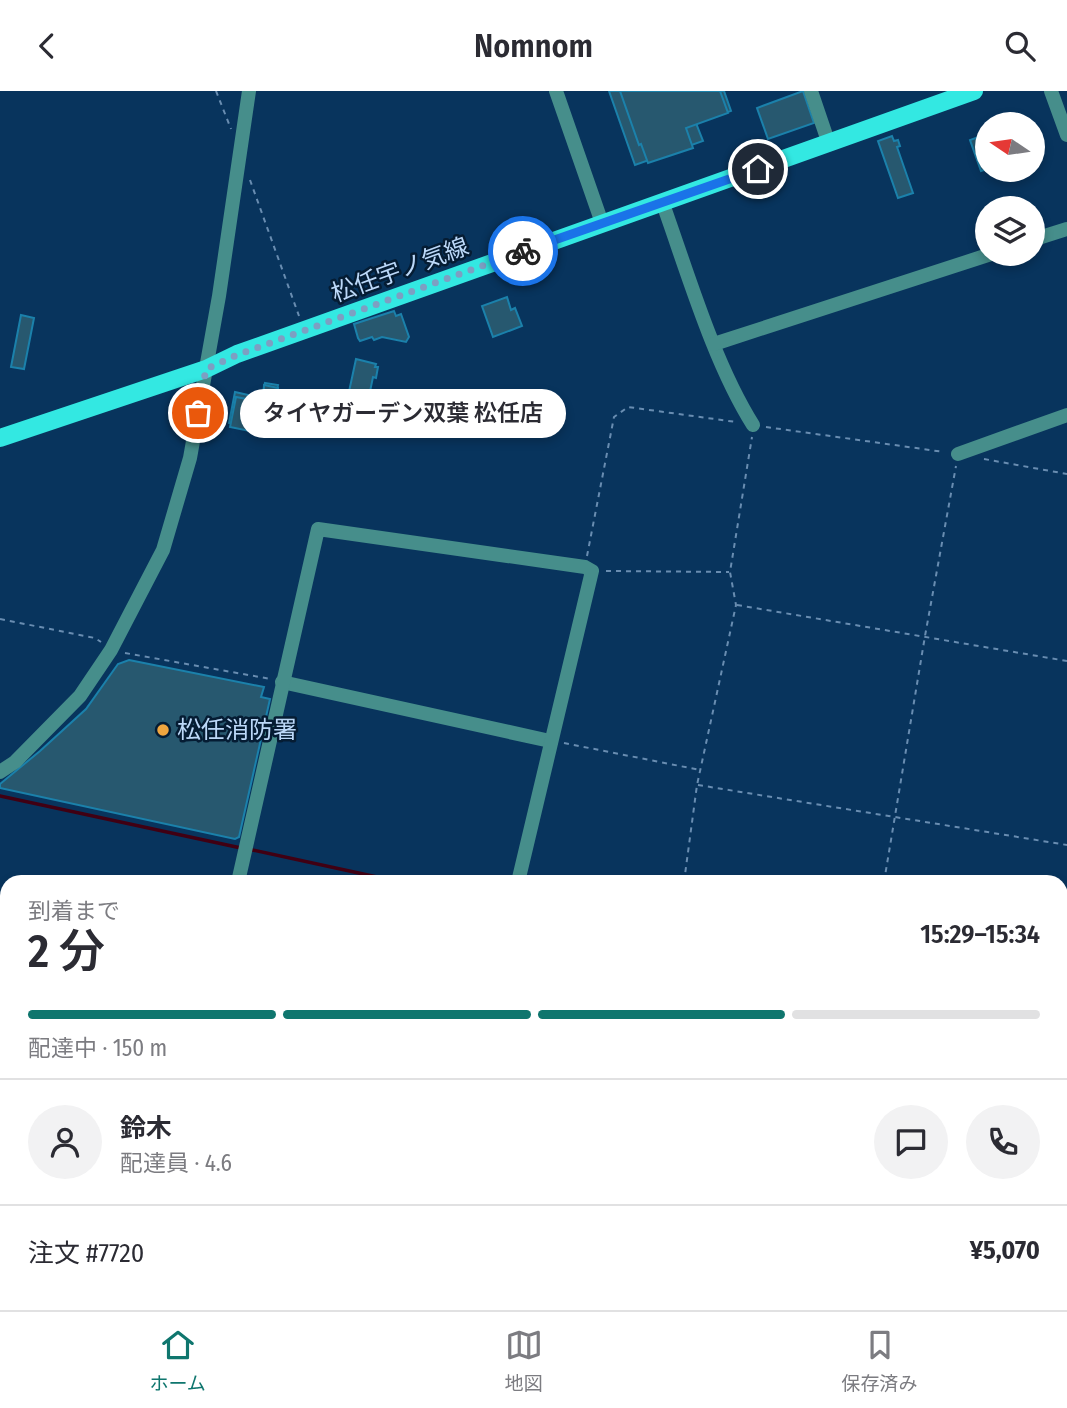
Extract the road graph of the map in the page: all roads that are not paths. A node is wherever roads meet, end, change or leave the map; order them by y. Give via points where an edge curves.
1 (248, 91) edge
2 (556, 91) edge
3 (811, 91) edge
4 (974, 91) edge
5 (1051, 91) edge
6 (1067, 135) edge
7 (829, 144) junction
8 (663, 204) junction
9 (602, 223) junction
10 (1067, 229) edge
11 (1045, 236) edge
12 (975, 259) edge
13 (714, 344) junction
14 (206, 369) junction
15 (1067, 415) edge
16 (753, 425) road end
17 (0, 438) edge
18 (958, 454) road end
19 (282, 682) junction
20 (551, 741) junction
21 (0, 772) edge
22 (239, 875) edge
23 (520, 875) edge

1 - 14 street
2 - 9 street
3 - 7 street
4 - 7 main road, 松任宇ノ気線
5 - 6 street
7 - 8 main road, 松任宇ノ気線
8 - 9 main road, 松任宇ノ気線
8 - 13 street
9 - 14 main road, 松任宇ノ気線
10 - 11 street
12 - 13 street
13 - 16 street
14 - 17 main road, 松任宇ノ気線
14 - 21 street via 190,458 163,550 111,650 80,697
15 - 18 street
19 - 20 street
19 - 20 street via 318,530 588,569
19 - 22 street
20 - 23 street

